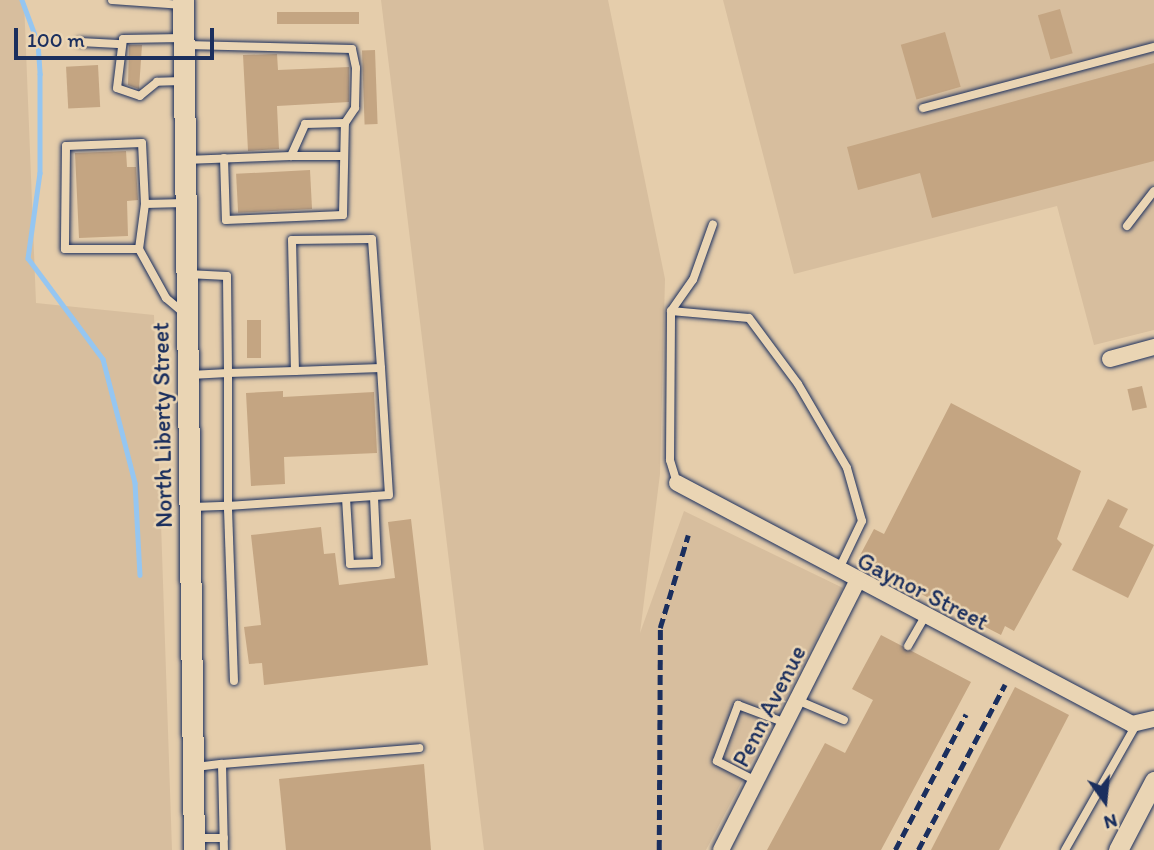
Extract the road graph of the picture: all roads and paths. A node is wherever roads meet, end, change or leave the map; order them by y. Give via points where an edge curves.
1 (112, 0) edge
2 (154, 2) edge
3 (183, 2) edge
4 (80, 42) dead end
5 (183, 42) junction
6 (118, 44) junction
7 (1154, 47) edge
8 (183, 81) junction
9 (923, 108) dead end
10 (345, 123) junction
11 (291, 156) junction
12 (344, 156) junction
13 (224, 158) junction
14 (185, 160) junction
15 (1154, 191) edge
16 (186, 203) junction
17 (145, 204) junction
18 (713, 224) dead end
19 (1127, 226) dead end
20 (139, 248) junction
21 (187, 274) junction
22 (671, 311) junction
23 (187, 316) junction
24 (1154, 347) edge
25 (1110, 359) dead end
26 (381, 368) junction
27 (295, 371) junction
28 (228, 373) junction
29 (187, 375) junction
30 (677, 483) joint
31 (374, 496) junction
32 (346, 498) junction
33 (228, 506) junction
34 (189, 507) junction
35 (838, 572) junction
36 (856, 582) junction
37 (925, 617) junction
38 (908, 646) dead end
39 (234, 681) dead end
40 (797, 700) junction
41 (844, 720) dead end
42 (1146, 720) edge
43 (786, 723) junction
44 (419, 748) dead end
45 (222, 764) junction
46 (193, 767) junction
47 (756, 781) junction
48 (1154, 781) edge
49 (224, 838) junction
50 (194, 844) edge
51 (225, 850) edge
52 (722, 850) edge
53 (1065, 850) edge
54 (1118, 850) edge

1 - 2 lane
2 - 3 lane
3 - 5 main road, North Liberty Street
4 - 6 lane
5 - 6 lane
5 - 8 main road, North Liberty Street
5 - 10 lane via 352,48 355,108
6 - 8 lane via 119,93 140,96 157,82
7 - 9 lane
8 - 14 main road, North Liberty Street
10 - 11 lane via 305,124
10 - 12 lane
11 - 12 lane
11 - 13 lane
12 - 13 lane via 344,215 226,220
13 - 14 lane
14 - 16 main road, North Liberty Street
15 - 19 lane
16 - 17 lane
16 - 21 main road, North Liberty Street
17 - 20 lane
17 - 20 lane via 142,143 66,146 65,249
18 - 22 lane via 693,280
20 - 23 lane via 166,298
21 - 23 main road, North Liberty Street
21 - 28 lane via 227,275
22 - 30 lane via 670,460
22 - 35 lane via 749,318 798,384 847,468 862,521
23 - 29 main road, North Liberty Street
24 - 25 street
26 - 27 lane
26 - 27 lane via 372,239 292,240
26 - 31 lane via 389,495
27 - 28 lane
28 - 29 lane
28 - 33 lane
29 - 34 main road, North Liberty Street
30 - 35 street, Gaynor Street
31 - 32 lane
31 - 32 lane via 377,563 350,564
32 - 33 lane
33 - 34 lane
33 - 39 lane
34 - 46 main road, North Liberty Street
35 - 36 street, Gaynor Street
36 - 37 street, Gaynor Street
36 - 40 street, Penn Avenue
37 - 38 lane
37 - 42 street, Gaynor Street
40 - 41 lane
40 - 43 street, Penn Avenue
42 - 53 lane
43 - 47 street, Penn Avenue
43 - 47 lane via 738,705 717,761
44 - 45 lane
45 - 46 lane
45 - 49 lane
46 - 50 main road, North Liberty Street
47 - 52 street, Penn Avenue
48 - 54 street
49 - 50 lane
49 - 51 lane

